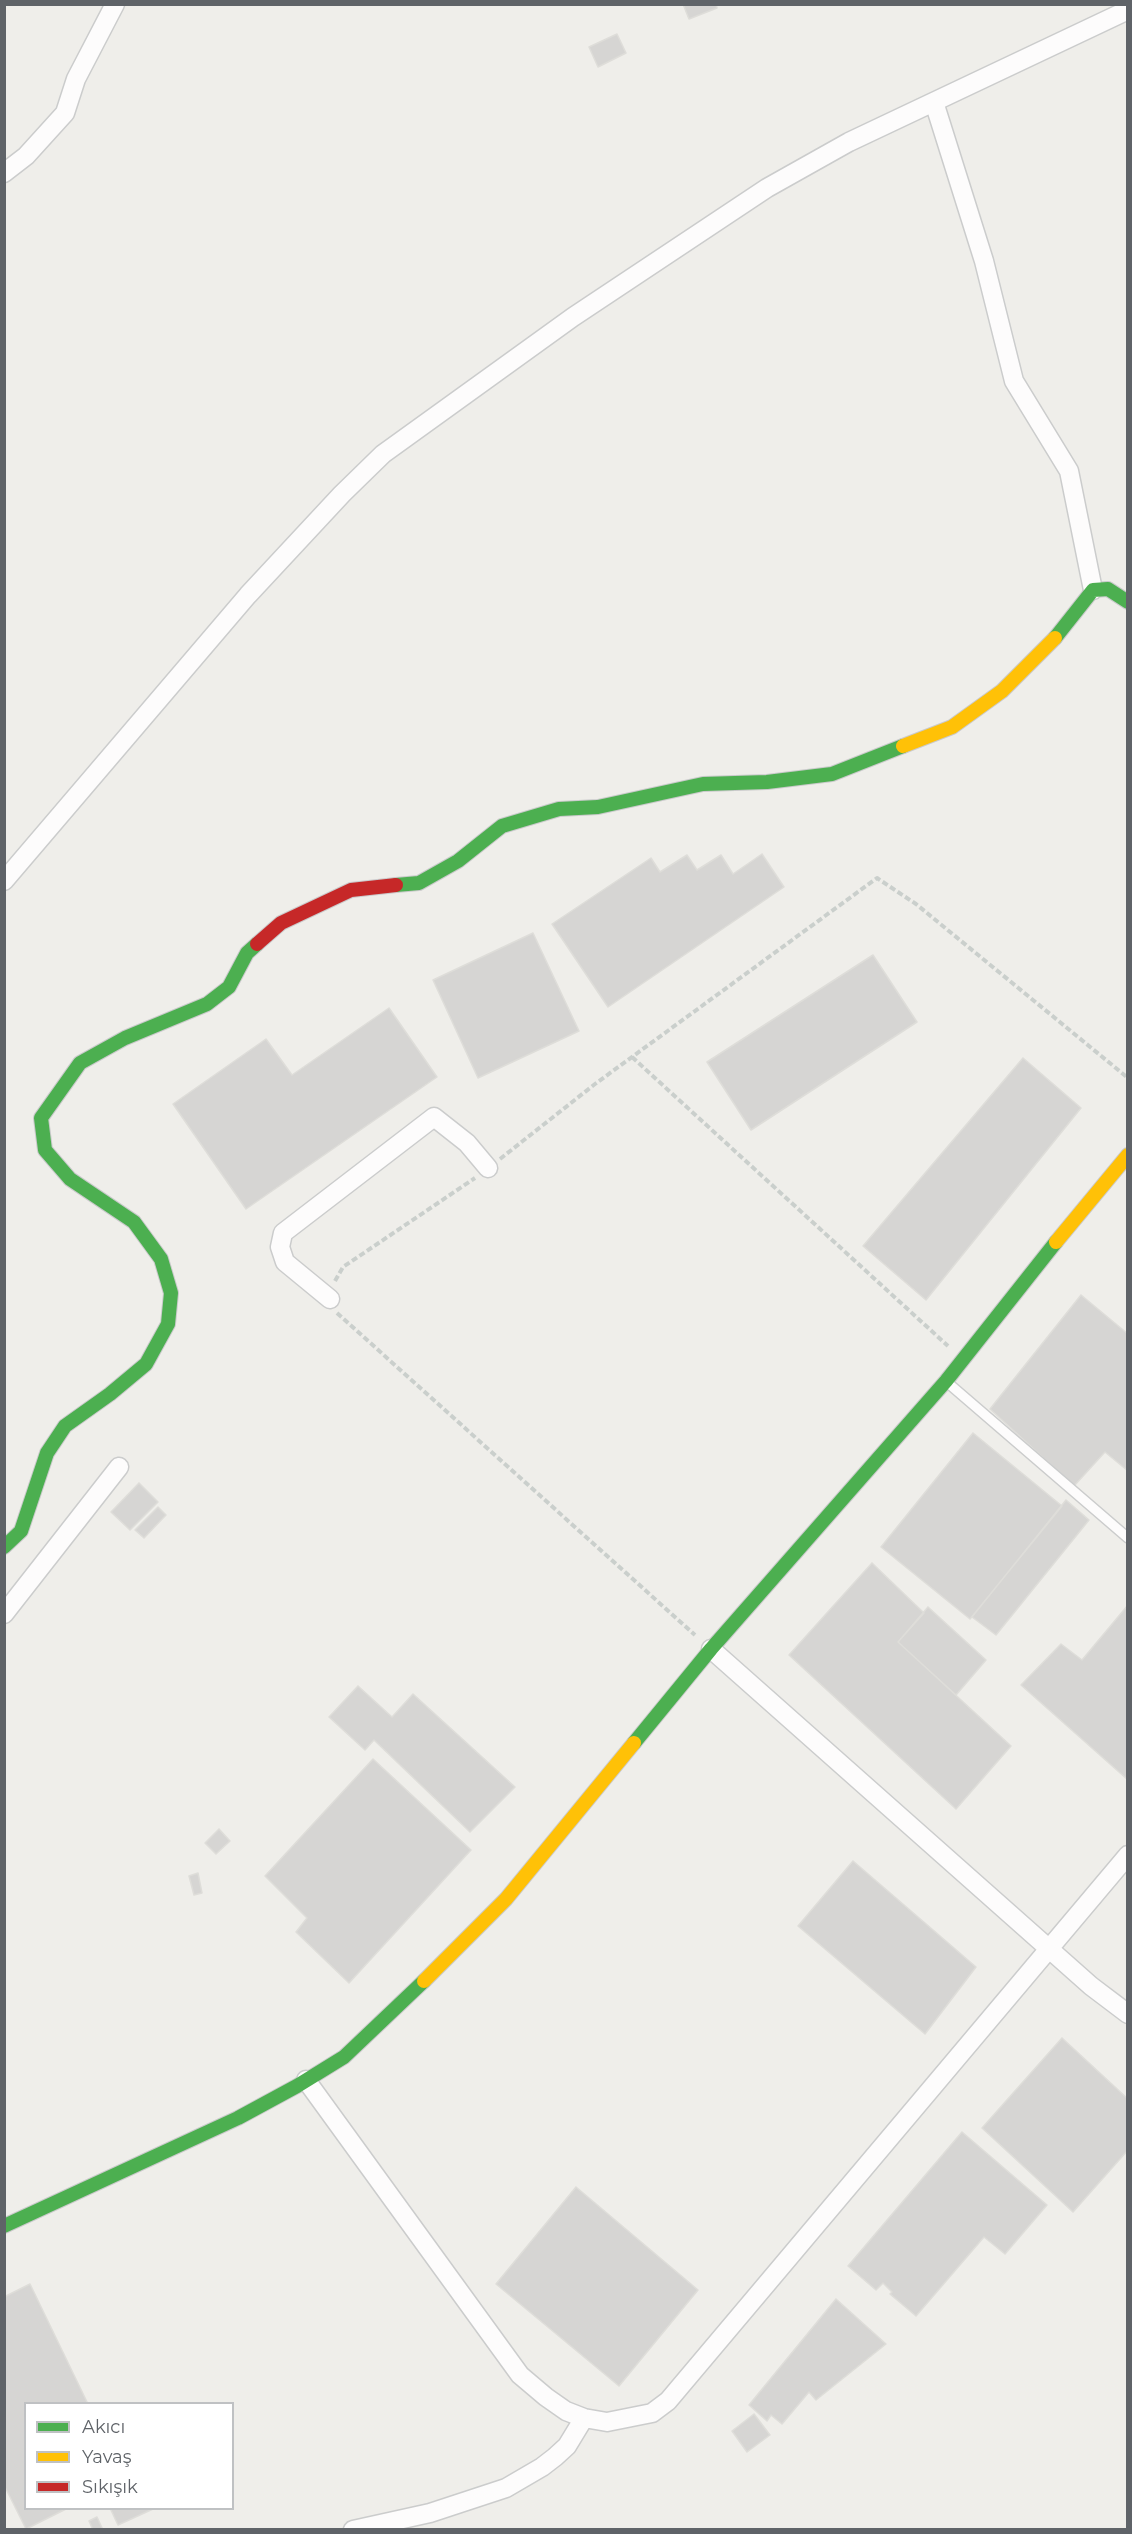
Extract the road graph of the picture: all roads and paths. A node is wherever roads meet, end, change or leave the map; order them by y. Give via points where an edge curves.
1 (116, 4) edge
2 (1128, 10) edge
3 (934, 102) junction
4 (4, 173) edge
5 (1093, 590) junction
6 (1128, 602) edge
7 (4, 881) edge
8 (632, 1057) junction
9 (1128, 1078) edge
10 (1128, 1155) edge
11 (488, 1168) junction
12 (330, 1299) junction
13 (964, 1359) junction
14 (946, 1381) junction
15 (119, 1467) dead end
16 (1128, 1538) edge
17 (4, 1547) edge
18 (4, 1614) edge
19 (711, 1649) junction
20 (1128, 1854) edge
21 (1047, 1947) junction
22 (1128, 2014) edge
23 (306, 2080) junction
24 (4, 2226) edge
25 (584, 2418) junction
26 (353, 2529) edge

1 - 4 street via 75,79 65,113 26,156
2 - 3 street
3 - 5 street via 984,261 1014,381 1070,471
3 - 7 street via 849,142 767,188 573,317 383,454 248,595
5 - 6 street via 1108,589
5 - 17 street via 1062,631 1002,691 952,728 832,774 703,784 598,807 559,809 502,826 458,861 419,883 351,890 281,923 247,953 229,987 207,1004 125,1038 80,1063 41,1118 45,1150 70,1179 134,1222 161,1259 171,1293 168,1324 146,1364 64,1426 47,1453 21,1531
8 - 9 path via 877,878 916,904
8 - 11 path
8 - 13 path
10 - 13 street
11 - 12 path via 343,1267
11 - 12 street via 467,1143 434,1117 283,1233 279,1247 285,1262
12 - 19 path via 338,1313
13 - 14 street
14 - 16 lane
14 - 19 street
15 - 18 street
19 - 21 street
19 - 23 street via 506,1899 384,2021 344,2057
20 - 21 street
21 - 22 street
21 - 25 street via 668,2401 652,2413 629,2419 607,2422
23 - 24 street via 238,2118
23 - 25 street via 520,2374 566,2411
25 - 26 street via 567,2446 555,2457 506,2488 430,2513

